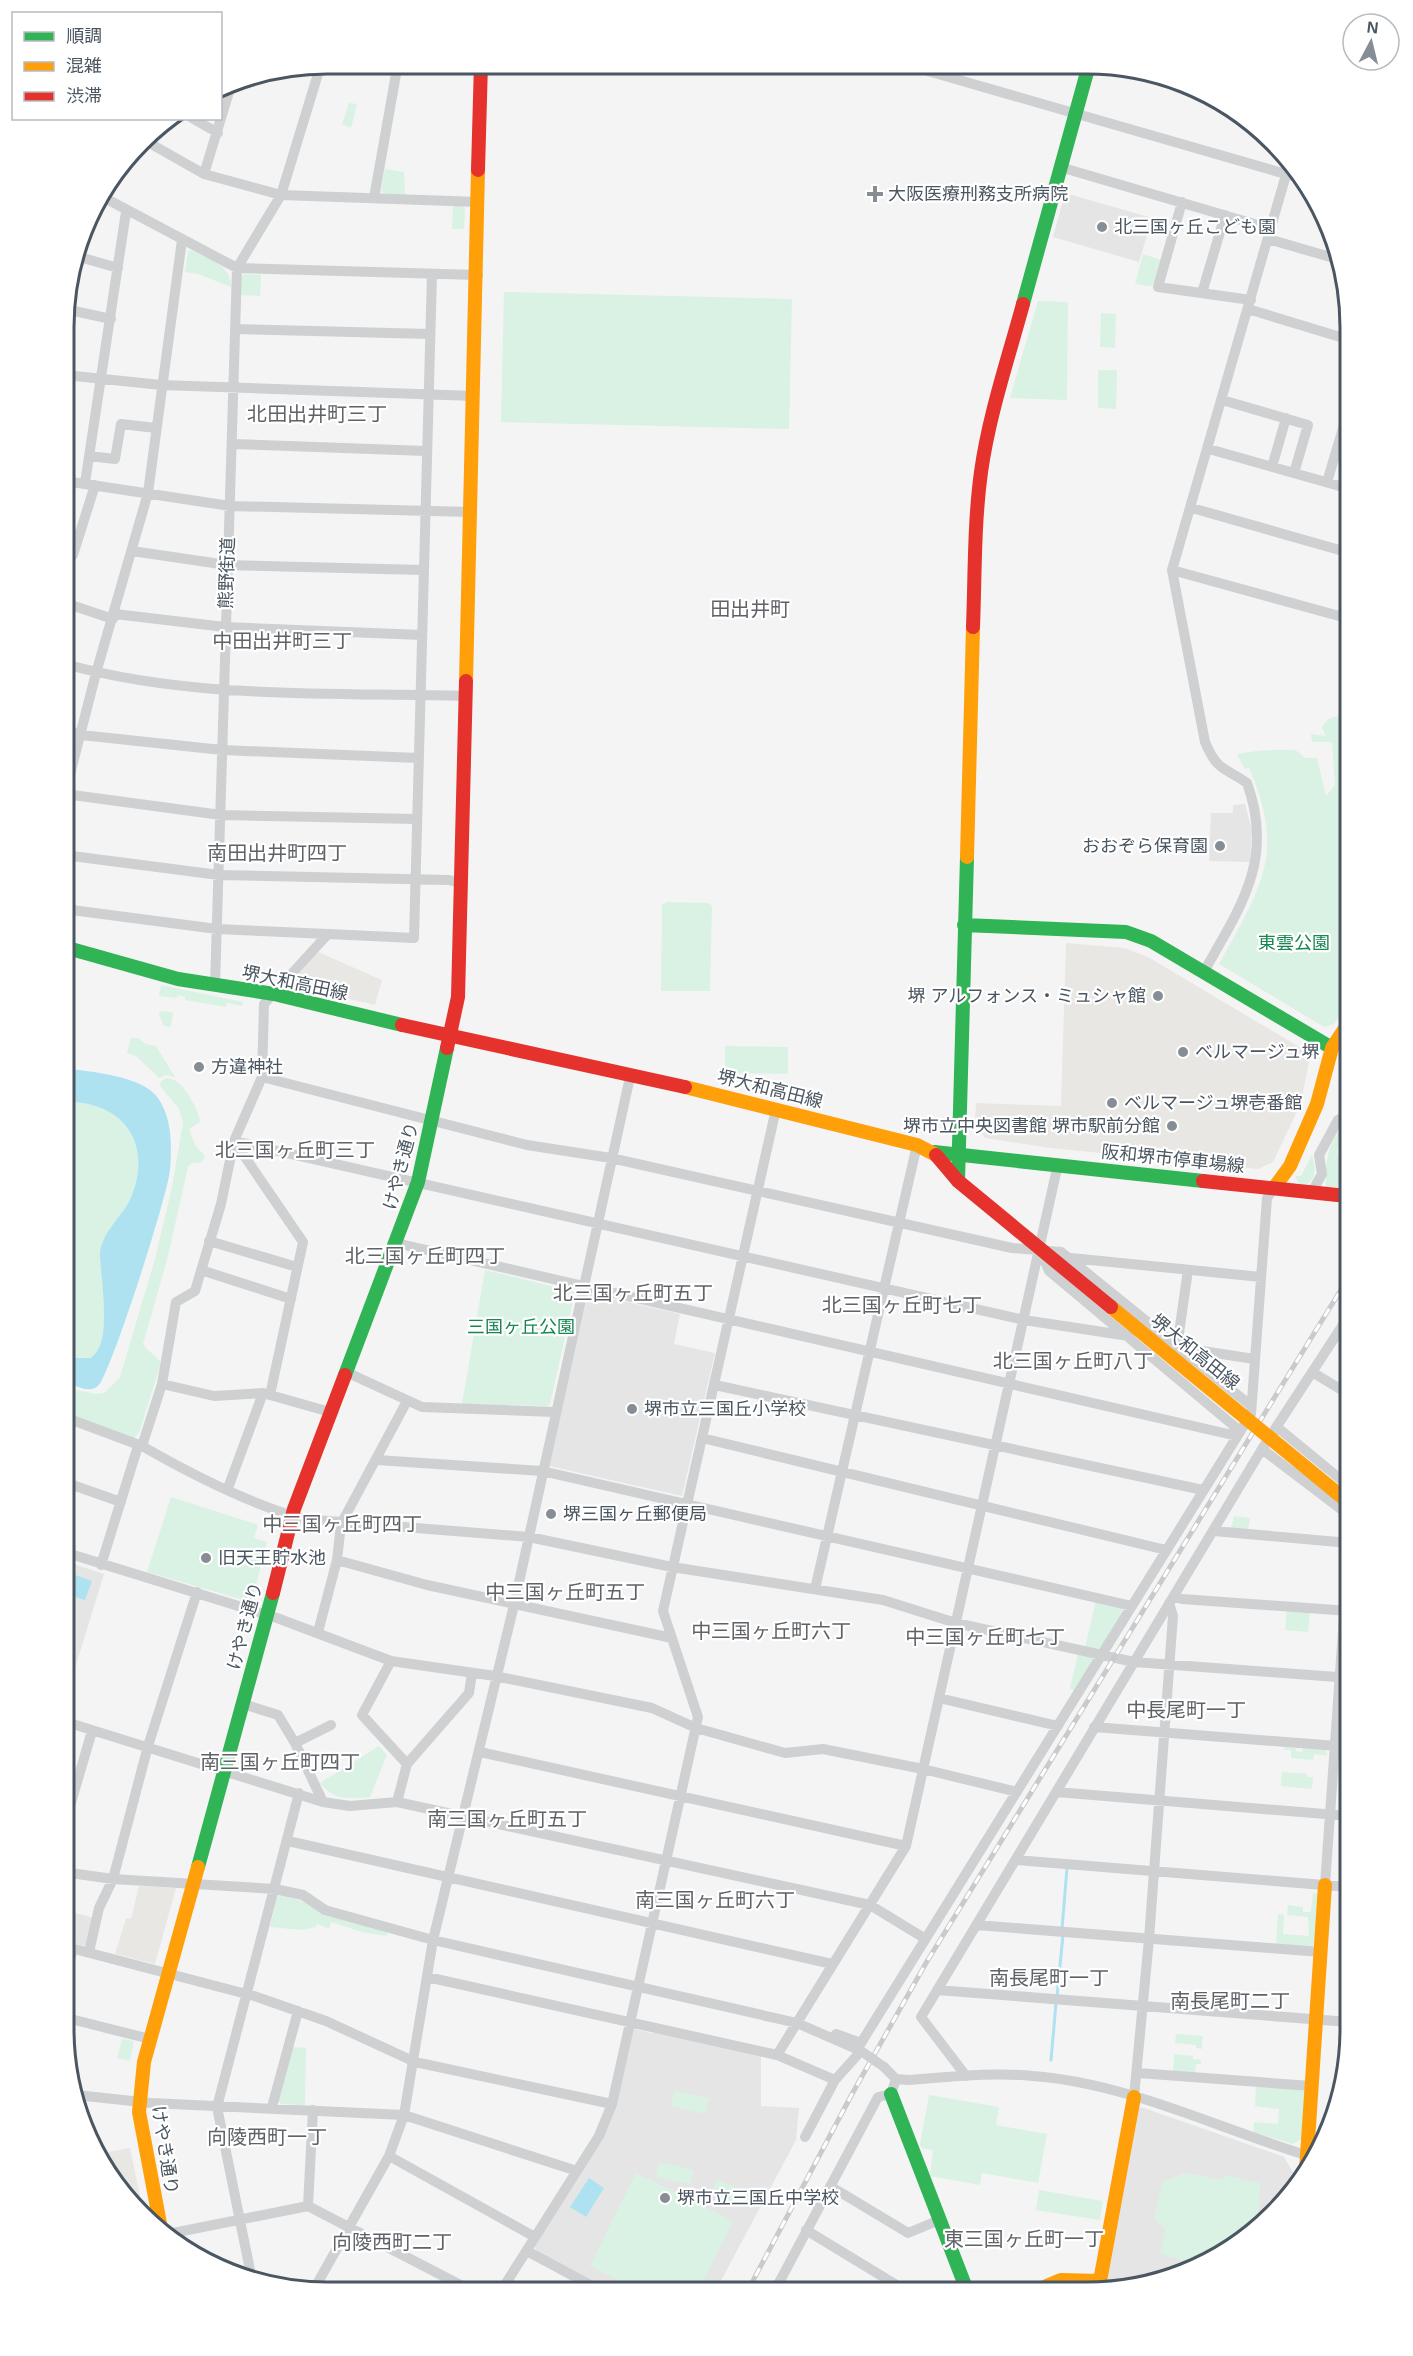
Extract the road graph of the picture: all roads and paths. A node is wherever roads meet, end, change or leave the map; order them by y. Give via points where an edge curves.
1 (318, 74) edge
2 (396, 74) edge
3 (481, 74) edge
4 (938, 74) edge
5 (1086, 74) edge
6 (229, 94) edge
7 (1074, 113) junction
8 (222, 118) edge
9 (195, 120) edge
10 (222, 120) edge
11 (218, 133) junction
12 (152, 144) edge
13 (1060, 167) junction
14 (204, 174) junction
15 (1287, 174) joint
16 (281, 195) junction
17 (374, 198) junction
18 (107, 200) edge
19 (479, 202) junction
20 (1182, 202) junction
21 (126, 212) junction
22 (1225, 215) junction
23 (1270, 234) junction
24 (182, 240) junction
25 (1330, 256) edge
26 (83, 258) edge
27 (118, 268) junction
28 (237, 268) junction
29 (432, 274) junction
30 (478, 275) junction
31 (1202, 293) junction
32 (1249, 305) junction
33 (74, 311) edge
34 (111, 319) junction
35 (235, 329) junction
36 (430, 334) junction
37 (1340, 337) edge
38 (74, 376) edge
39 (102, 380) junction
40 (161, 385) junction
41 (233, 388) junction
42 (428, 394) junction
43 (474, 396) junction
44 (1222, 400) junction
45 (1286, 418) junction
46 (156, 428) junction
47 (1340, 438) edge
48 (231, 444) junction
49 (1209, 449) junction
50 (426, 451) junction
51 (89, 456) junction
52 (1272, 467) junction
53 (1294, 473) junction
54 (74, 482) edge
55 (1327, 482) junction
56 (90, 484) junction
57 (1340, 486) edge
58 (148, 493) junction
59 (230, 506) junction
60 (1191, 508) junction
61 (423, 510) junction
62 (471, 512) junction
63 (74, 551) edge
64 (132, 551) junction
65 (1340, 551) edge
66 (227, 565) junction
67 (423, 570) junction
68 (1172, 570) junction
69 (74, 605) edge
70 (114, 616) junction
71 (1340, 616) edge
72 (225, 627) junction
73 (422, 634) junction
74 (74, 667) edge
75 (96, 673) junction
76 (223, 690) junction
77 (423, 695) junction
78 (466, 696) junction
79 (74, 733) edge
80 (81, 735) junction
81 (222, 750) junction
82 (418, 758) junction
83 (74, 761) edge
84 (74, 795) edge
85 (221, 815) junction
86 (416, 819) junction
87 (74, 856) edge
88 (219, 875) junction
89 (416, 880) junction
90 (460, 883) junction
91 (74, 910) edge
92 (964, 925) junction
93 (217, 929) junction
94 (328, 934) junction
95 (74, 950) edge
96 (1203, 972) junction
97 (214, 986) junction
98 (274, 994) junction
99 (1340, 1036) edge
100 (448, 1038) junction
101 (1332, 1048) junction
102 (262, 1077) junction
103 (630, 1077) junction
104 (776, 1108) junction
105 (1340, 1119) edge
106 (432, 1120) junction
107 (234, 1141) junction
108 (916, 1145) junction
109 (934, 1152) junction
110 (959, 1154) junction
111 (611, 1158) junction
112 (1058, 1164) junction
113 (958, 1181) junction
114 (417, 1182) junction
115 (1274, 1188) junction
116 (759, 1190) junction
117 (1312, 1192) junction
118 (1340, 1194) edge
119 (898, 1222) junction
120 (596, 1224) junction
121 (209, 1241) junction
122 (396, 1243) junction
123 (1040, 1249) junction
124 (744, 1256) junction
125 (1070, 1258) junction
126 (297, 1267) junction
127 (201, 1270) junction
128 (1188, 1270) junction
129 (1261, 1277) junction
130 (582, 1286) junction
131 (884, 1288) junction
132 (291, 1299) junction
133 (729, 1319) junction
134 (1023, 1320) junction
135 (1129, 1336) junction
136 (1340, 1336) edge
137 (1178, 1347) junction
138 (869, 1351) junction
139 (1254, 1359) junction
140 (346, 1372) junction
141 (1312, 1372) junction
142 (162, 1384) junction
143 (715, 1385) junction
144 (1008, 1385) junction
145 (1340, 1389) edge
146 (266, 1394) junction
147 (407, 1401) junction
148 (1250, 1405) junction
149 (330, 1412) junction
150 (554, 1412) junction
151 (855, 1415) junction
152 (74, 1421) edge
153 (1277, 1427) junction
154 (1239, 1434) junction
155 (702, 1438) junction
156 (140, 1446) junction
157 (995, 1446) junction
158 (1262, 1449) junction
159 (377, 1460) junction
160 (542, 1471) junction
161 (842, 1472) junction
162 (1333, 1473) junction
163 (1340, 1473) edge
164 (1340, 1479) edge
165 (74, 1486) edge
166 (228, 1488) junction
167 (1203, 1490) junction
168 (1340, 1499) edge
169 (1340, 1501) edge
170 (121, 1502) junction
171 (688, 1503) junction
172 (982, 1505) junction
173 (292, 1516) junction
174 (341, 1524) junction
175 (1214, 1531) junction
176 (827, 1535) junction
177 (529, 1537) junction
178 (1340, 1538) edge
179 (1167, 1550) junction
180 (74, 1556) edge
181 (337, 1560) junction
182 (101, 1565) junction
183 (968, 1566) junction
184 (672, 1567) junction
185 (815, 1589) junction
186 (197, 1592) junction
187 (1171, 1600) junction
188 (514, 1605) junction
189 (1132, 1606) junction
190 (1340, 1610) edge
191 (267, 1614) junction
192 (956, 1623) junction
193 (318, 1632) junction
194 (672, 1638) junction
195 (1102, 1655) junction
196 (391, 1661) junction
197 (1134, 1662) junction
198 (1170, 1665) junction
199 (472, 1673) junction
200 (495, 1676) junction
201 (1340, 1677) edge
202 (939, 1698) junction
203 (243, 1704) junction
204 (1340, 1705) edge
205 (74, 1725) edge
206 (331, 1725) dead end
207 (1058, 1726) junction
208 (1094, 1727) junction
209 (696, 1728) junction
210 (92, 1731) junction
211 (1165, 1733) junction
212 (295, 1743) junction
213 (148, 1746) junction
214 (1334, 1746) junction
215 (1340, 1746) edge
216 (480, 1752) junction
217 (407, 1764) junction
218 (923, 1768) junction
219 (224, 1770) junction
220 (74, 1792) edge
221 (1017, 1792) junction
222 (1056, 1792) junction
223 (298, 1793) junction
224 (679, 1795) junction
225 (1160, 1801) junction
226 (323, 1802) junction
227 (397, 1802) junction
228 (1329, 1814) junction
229 (1340, 1815) edge
230 (464, 1817) junction
231 (288, 1840) junction
232 (906, 1846) junction
233 (1015, 1860) junction
234 (664, 1861) junction
235 (1154, 1871) junction
236 (74, 1874) edge
237 (450, 1877) junction
238 (113, 1879) junction
239 (193, 1883) junction
240 (1325, 1885) junction
241 (1340, 1886) edge
242 (275, 1889) junction
243 (870, 1905) junction
244 (652, 1922) junction
245 (976, 1925) junction
246 (924, 1938) junction
247 (1149, 1939) junction
248 (433, 1940) junction
249 (74, 1949) edge
250 (89, 1952) junction
251 (1320, 1952) junction
252 (832, 1964) junction
253 (168, 1972) junction
254 (427, 1977) junction
255 (638, 1986) junction
256 (937, 1990) junction
257 (247, 1994) junction
258 (1144, 2006) junction
259 (298, 2011) junction
260 (1316, 2019) junction
261 (74, 2020) edge
262 (1340, 2021) edge
263 (630, 2023) junction
264 (797, 2023) junction
265 (812, 2030) junction
266 (150, 2039) junction
267 (861, 2051) junction
268 (777, 2055) junction
269 (415, 2062) junction
270 (1138, 2073) junction
271 (966, 2076) junction
272 (896, 2079) junction
273 (835, 2080) junction
274 (1311, 2086) junction
275 (891, 2094) junction
276 (82, 2096) edge
277 (1134, 2097) junction
278 (139, 2102) junction
279 (612, 2104) junction
280 (217, 2107) junction
281 (272, 2108) junction
282 (313, 2110) junction
283 (404, 2115) junction
284 (806, 2137) dead end
285 (1310, 2147) edge
286 (1307, 2155) edge
287 (389, 2156) junction
288 (577, 2171) junction
289 (830, 2186) junction
290 (308, 2205) junction
291 (159, 2219) edge
292 (240, 2220) junction
293 (938, 2221) junction
294 (347, 2226) junction
295 (806, 2230) junction
296 (176, 2232) edge
297 (535, 2237) junction
298 (526, 2251) junction
299 (250, 2271) edge
300 (320, 2282) edge
301 (455, 2282) edge
302 (507, 2282) edge
303 (584, 2282) edge
304 (779, 2282) edge
305 (892, 2282) edge
306 (963, 2282) edge
307 (1056, 2282) edge
308 (1074, 2282) edge
309 (1101, 2282) edge

1 - 16 street
2 - 17 street
3 - 19 street, けやき通り
4 - 7 street
5 - 7 street
6 - 8 street
7 - 13 street
7 - 15 street
9 - 11 street
10 - 11 street
11 - 14 street
12 - 14 street
13 - 20 street
13 - 92 street via 1004,367 981,473
14 - 16 street
15 - 23 street
16 - 17 street
16 - 28 street
17 - 19 street
18 - 21 street
19 - 30 street, けやき通り
20 - 22 street
20 - 31 street via 1158,287
21 - 24 street
21 - 27 street
22 - 23 street
22 - 31 street
23 - 25 street
23 - 32 street
24 - 28 street
24 - 40 street
26 - 27 street
27 - 34 street
28 - 29 street
28 - 35 street, 熊野街道
29 - 30 street
29 - 36 street
30 - 43 street, けやき通り
31 - 32 street
32 - 37 street
32 - 44 street
33 - 34 street
34 - 39 street
35 - 36 street
35 - 41 street, 熊野街道
36 - 42 street
38 - 39 street
39 - 40 street
39 - 51 street
40 - 41 street
40 - 46 street
41 - 42 street
41 - 48 street, 熊野街道
42 - 43 street
42 - 50 street
43 - 62 street, けやき通り
44 - 45 street
44 - 49 street
45 - 52 street
45 - 53 street via 1308,425
46 - 51 street via 121,424 116,459
46 - 58 street
47 - 55 street
48 - 50 street
48 - 59 street, 熊野街道
49 - 52 street
49 - 60 street
50 - 61 street
51 - 56 street
52 - 53 street
53 - 55 street
54 - 56 street
55 - 57 street
56 - 58 street
56 - 63 street
58 - 59 street
58 - 64 street
59 - 61 street
59 - 66 street, 熊野街道
60 - 65 street
60 - 68 street
61 - 62 street
61 - 67 street
62 - 78 street, けやき通り
64 - 66 street
64 - 70 street
66 - 67 street
66 - 72 street, 熊野街道
67 - 73 street
68 - 71 street
68 - 96 street via 1205,742 1223,771 1247,783 1257,826 1258,852 1252,881
69 - 70 street
70 - 72 street
70 - 75 street
72 - 73 street
72 - 76 street, 熊野街道
73 - 77 street
74 - 75 street
75 - 76 street
75 - 80 street
76 - 77 street
76 - 81 street, 熊野街道
77 - 78 street
77 - 82 street
78 - 90 street, けやき通り
79 - 80 street
80 - 81 street
80 - 83 street
81 - 82 street
81 - 85 street, 熊野街道
82 - 86 street
84 - 85 street
85 - 86 street
85 - 88 street, 熊野街道
86 - 89 street
87 - 88 street
88 - 89 street
88 - 93 street, 熊野街道
89 - 90 street
89 - 94 street via 414,938
90 - 100 street, けやき通り via 458,997
91 - 93 street
92 - 96 street via 1126,932
92 - 110 street
93 - 94 street
93 - 97 street, 熊野街道
94 - 98 street
95 - 97 street, 堺大和高田線
96 - 101 street
97 - 98 street, 堺大和高田線
98 - 100 street, 堺大和高田線
98 - 102 street via 264,1004
99 - 101 street
100 - 103 street, 堺大和高田線
100 - 106 street, けやき通り
101 - 115 street via 1317,1104 1286,1173
102 - 106 street
102 - 107 street
103 - 104 street, 堺大和高田線
103 - 111 street
104 - 108 street, 堺大和高田線
104 - 116 street
105 - 117 street via 1319,1155 1322,1174
106 - 111 street via 527,1145
106 - 114 street, けやき通り
107 - 114 street
107 - 121 street
107 - 126 street via 303,1242
108 - 109 street, 堺大和高田線
108 - 119 street
109 - 110 street, 阪和堺市停車場線
109 - 113 street, 堺大和高田線
110 - 112 street, 阪和堺市停車場線
110 - 113 street
111 - 116 street
111 - 120 street
112 - 115 street, 阪和堺市停車場線
112 - 123 street
113 - 123 street, 堺大和高田線
114 - 120 street
114 - 122 street, けやき通り
115 - 117 street, 阪和堺市停車場線
115 - 129 street via 1267,1198
116 - 119 street
116 - 124 street
117 - 118 street, 阪和堺市停車場線
119 - 123 street via 1012,1248
119 - 131 street
120 - 124 street
120 - 130 street
121 - 126 street
121 - 127 street
122 - 130 street
122 - 140 street, けやき通り
123 - 125 street via 1062,1252
123 - 134 street
123 - 135 street via 1049,1271
123 - 168 street, 堺大和高田線, bridge
124 - 131 street
124 - 133 street
125 - 128 street
125 - 137 street
126 - 132 street
127 - 132 street
127 - 142 street via 194,1293 176,1302
128 - 129 street
128 - 137 street
129 - 139 street
130 - 133 street
130 - 150 street
131 - 134 street
131 - 138 street
132 - 146 street
133 - 138 street
133 - 143 street
134 - 135 street
134 - 144 street
135 - 154 street
136 - 141 street
137 - 139 street
137 - 148 street
138 - 144 street
138 - 151 street
139 - 148 street
140 - 147 street
140 - 149 street, けやき通り
141 - 145 street
141 - 153 street
142 - 146 street via 214,1396
142 - 156 street
143 - 151 street
143 - 155 street
144 - 154 street
144 - 157 street
146 - 149 street
146 - 166 street
147 - 150 street via 422,1407
147 - 159 street
148 - 154 street via 1251,1414
149 - 173 street, けやき通り
150 - 160 street
151 - 157 street
151 - 161 street
152 - 156 street
153 - 158 street
153 - 162 street
154 - 167 street
155 - 161 street
155 - 171 street
156 - 166 street
156 - 170 street
157 - 167 street
157 - 172 street
158 - 169 street
158 - 175 street
159 - 160 street
159 - 174 street
160 - 171 street
160 - 177 street
161 - 172 street
161 - 176 street
162 - 163 street
162 - 164 street
165 - 170 street
166 - 173 street
167 - 179 street
170 - 182 street
171 - 176 street
171 - 184 street
172 - 179 street
172 - 183 street
173 - 174 street
173 - 191 street, けやき通り
174 - 177 street
174 - 181 street
175 - 178 street
175 - 187 street
176 - 183 street
176 - 185 street
177 - 184 street
177 - 188 street
179 - 189 street
180 - 182 street
181 - 188 street
181 - 193 street
182 - 186 street
183 - 189 street
183 - 192 street
184 - 185 street
184 - 194 street via 663,1611
185 - 192 street via 883,1600
186 - 191 street
186 - 213 street
187 - 190 street
187 - 197 street
187 - 198 street
188 - 194 street
188 - 200 street
189 - 195 street
191 - 193 street
191 - 203 street, けやき通り
192 - 195 street
192 - 202 street
193 - 196 street
194 - 209 street via 698,1717
195 - 197 street
195 - 207 street
196 - 199 street
196 - 217 street via 362,1715
197 - 198 street
197 - 208 street
198 - 201 street
198 - 211 street
199 - 200 street
199 - 217 street via 469,1693
200 - 209 street via 652,1708
200 - 216 street
202 - 207 street
202 - 218 street
203 - 212 street via 278,1715
203 - 219 street, けやき通り
204 - 214 street
205 - 210 street
206 - 212 street
207 - 221 street
208 - 211 street
208 - 222 street
209 - 218 street via 785,1753 823,1749
209 - 224 street
210 - 213 street
210 - 220 street
211 - 214 street
211 - 225 street
212 - 226 street
213 - 219 street
213 - 238 street
214 - 215 street
214 - 228 street
216 - 224 street
216 - 230 street
217 - 227 street
218 - 221 street
218 - 232 street
219 - 223 street
219 - 239 street, けやき通り
221 - 246 street
222 - 225 street
222 - 233 street
223 - 226 street
223 - 231 street
224 - 232 street
224 - 234 street
225 - 228 street
225 - 235 street
226 - 227 street via 350,1806
227 - 230 street
228 - 229 street
228 - 240 street
230 - 234 street
230 - 237 street
231 - 237 street
231 - 242 street
232 - 243 street
233 - 235 street
233 - 245 street
234 - 243 street
234 - 244 street
235 - 240 street
235 - 247 street
236 - 238 street
237 - 244 street
237 - 248 street
238 - 239 street
238 - 250 street via 99,1908
239 - 242 street
239 - 253 street, けやき通り
240 - 241 street
240 - 251 street
242 - 248 street via 303,1895 325,1910
242 - 257 street
243 - 246 street
243 - 252 street
244 - 252 street
244 - 255 street
245 - 247 street
245 - 256 street
246 - 265 street via 861,2043 823,2029
247 - 251 street
247 - 258 street
248 - 254 street
248 - 255 street
249 - 250 street
250 - 253 street
251 - 260 street
252 - 264 street
253 - 257 street
253 - 266 street, けやき通り
254 - 263 street
254 - 269 street
255 - 263 street
255 - 264 street
256 - 258 street
256 - 271 street via 921,2017
257 - 259 street
257 - 280 street
258 - 260 street
258 - 270 street
259 - 269 street
259 - 281 street
260 - 262 street
260 - 274 street
261 - 266 street
263 - 268 street
263 - 279 street
264 - 265 street
264 - 268 street
265 - 267 street
266 - 278 street, けやき通り
267 - 272 street, bridge
267 - 273 street
268 - 273 street
269 - 279 street
269 - 283 street
270 - 274 street
270 - 277 street
271 - 272 street
271 - 277 street via 1032,2076
272 - 275 street
273 - 284 street
274 - 285 street
275 - 289 street via 878,2097
275 - 293 street
276 - 278 street
277 - 286 street
277 - 309 street
278 - 280 street
278 - 291 street, けやき通り via 141,2133
279 - 288 street via 599,2136
280 - 281 street
280 - 292 street
281 - 282 street
282 - 283 street
282 - 290 street
283 - 287 street
283 - 288 street
287 - 294 street
287 - 297 street
288 - 297 street
289 - 293 street via 908,2233
289 - 295 street
290 - 292 street
290 - 294 street
292 - 296 street
292 - 299 street
293 - 306 street
294 - 300 street
294 - 301 street
295 - 304 street
295 - 305 street
297 - 298 street
298 - 302 street
298 - 303 street
307 - 308 street

